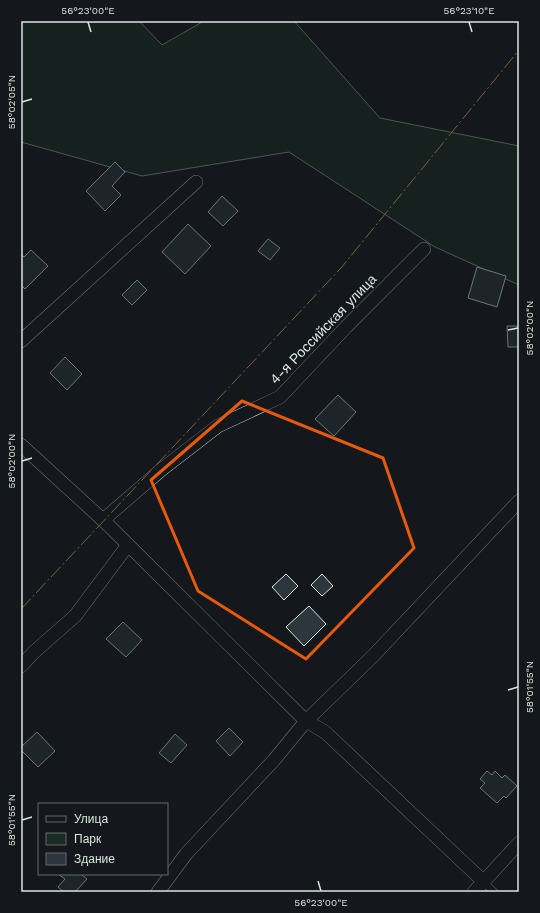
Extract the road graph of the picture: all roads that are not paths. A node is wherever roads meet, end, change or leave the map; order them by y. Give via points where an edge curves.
1 (196, 182) dead end
2 (424, 249) dead end
3 (21, 341) edge
4 (21, 445) edge
5 (519, 501) edge
6 (103, 520) junction
7 (128, 545) junction
8 (21, 666) edge
9 (306, 721) junction
10 (519, 843) edge
11 (482, 881) junction
12 (158, 892) edge
13 (474, 892) edge
14 (494, 892) edge

1 - 3 street
2 - 6 street, 4-я Российская улица via 280,397 218,426 161,470
4 - 6 street
5 - 9 street via 373,656
6 - 7 street
7 - 8 street via 75,616
7 - 9 street
9 - 11 street via 325,732
9 - 12 street via 274,760 186,854
10 - 11 street
11 - 13 street
11 - 14 lane

